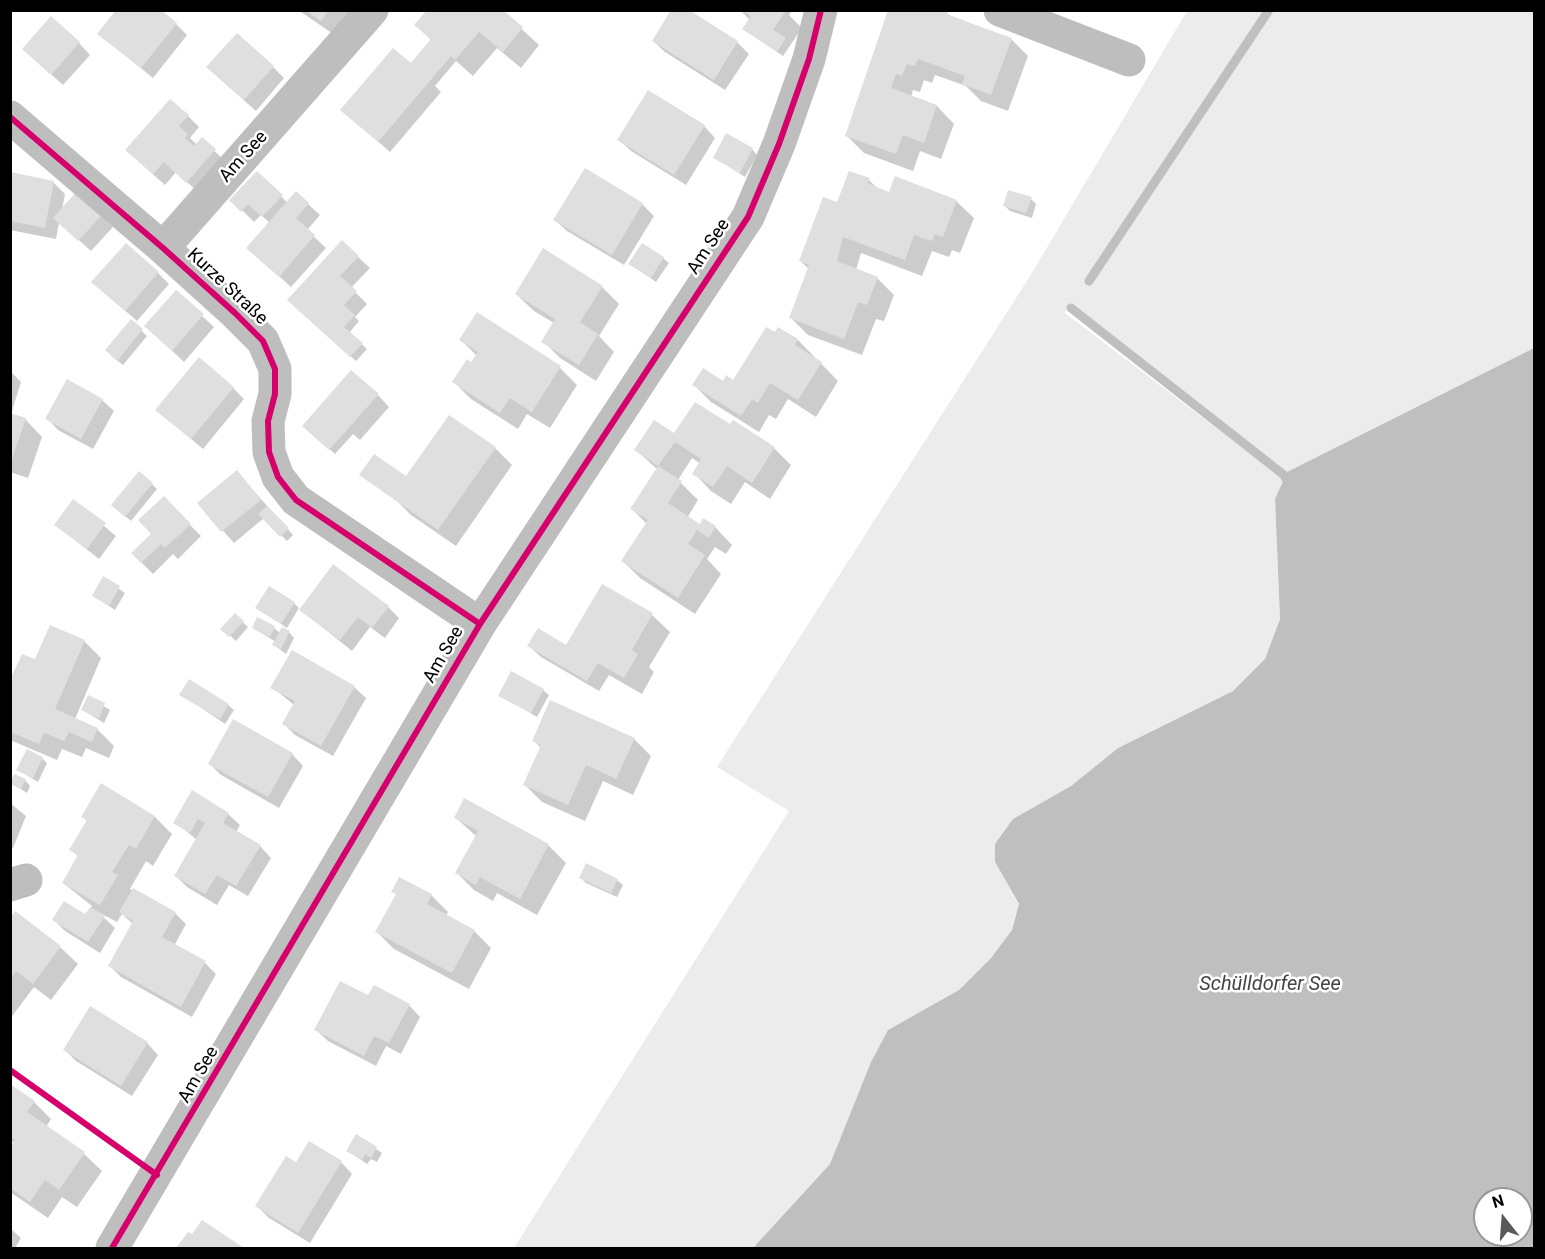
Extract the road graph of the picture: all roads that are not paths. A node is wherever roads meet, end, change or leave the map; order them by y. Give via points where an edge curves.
1 (372, 10) edge
2 (821, 10) edge
3 (1000, 10) edge
4 (1129, 60) dead end
5 (10, 117) edge
6 (163, 248) junction
7 (480, 624) junction
8 (112, 1248) edge

1 - 6 street, Am See
2 - 7 street, Am See via 783,133 748,217
3 - 4 street
5 - 6 street, Kurze Straße
6 - 7 street, Kurze Straße via 263,341 275,369 275,394 268,421 269,452 278,477 296,500
7 - 8 street, Am See

